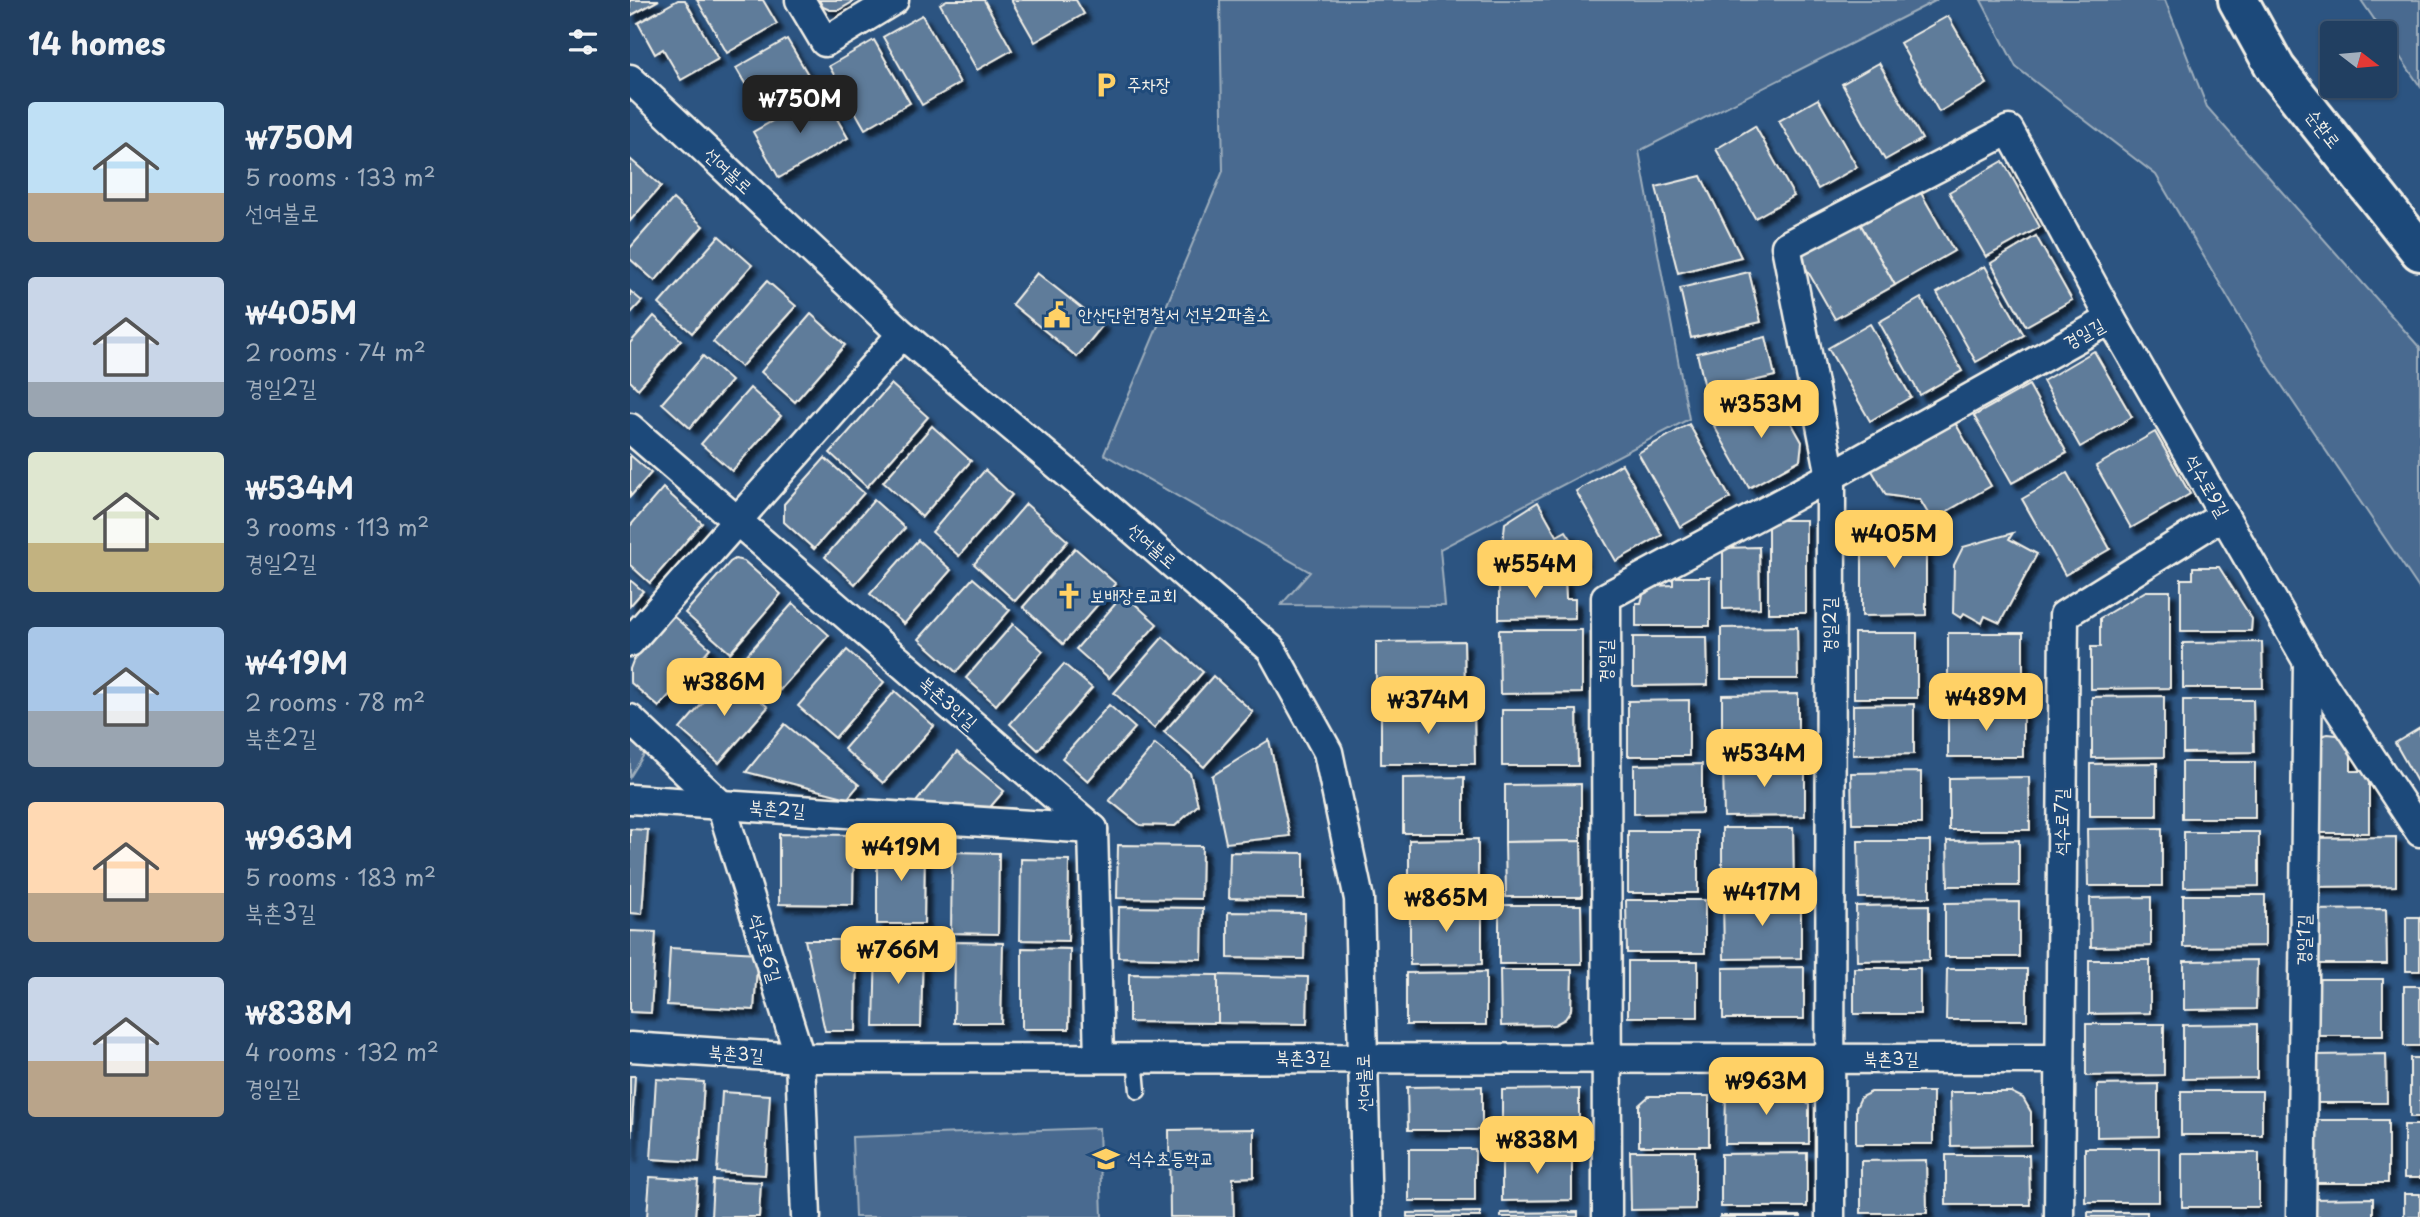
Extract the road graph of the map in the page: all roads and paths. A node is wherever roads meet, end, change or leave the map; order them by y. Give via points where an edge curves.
1 (800, 0) edge
2 (894, 0) edge
3 (2238, 0) edge
4 (630, 79) edge
5 (2009, 130) joint
6 (2420, 251) edge
7 (2111, 319) junction
8 (902, 334) junction
9 (630, 428) edge
10 (1831, 475) junction
11 (2224, 515) junction
12 (738, 520) junction
13 (630, 642) edge
14 (2308, 662) junction
15 (630, 719) edge
16 (630, 799) edge
17 (721, 805) junction
18 (1093, 829) junction
19 (2420, 832) edge
20 (630, 1047) edge
21 (800, 1058) junction
22 (1099, 1058) junction
23 (1135, 1058) junction
24 (1363, 1058) junction
25 (1606, 1058) junction
26 (1829, 1058) junction
27 (2060, 1059) junction
28 (1138, 1091) dead end
29 (806, 1217) edge
30 (1367, 1217) edge
31 (1607, 1217) edge
32 (1830, 1217) edge
33 (2059, 1217) edge
34 (2301, 1217) edge

1 - 2 street via 825,42
3 - 6 main road, 순환로 via 2276,69
4 - 8 street, 선여불로
5 - 7 street, 석수로9길
5 - 10 street, 경일2길 via 1786,246
7 - 10 street, 경일길
7 - 11 street, 석수로9길
8 - 12 street
8 - 24 street, 선여불로 via 1271,649 1328,752 1359,899
9 - 12 street, 북촌3안길
10 - 25 street, 경일길 via 1606,597
10 - 26 street, 경일2길
11 - 14 street, 석수로9길
11 - 27 street, 석수로7길 via 2064,615
12 - 13 street
12 - 18 street, 북촌3안길
14 - 19 street, 석수로9길
14 - 34 street, 경일1길
15 - 17 street, 석수로6길
16 - 17 street, 북촌2길
17 - 18 street, 북촌2길
17 - 21 street, 석수로6길
18 - 22 street
20 - 21 street, 북촌3길
21 - 22 street, 북촌3길
21 - 29 street, 석수로6길
22 - 23 street, 북촌3길
23 - 24 street, 북촌3길
23 - 28 lane
24 - 25 street, 북촌3길
24 - 30 street, 선여불로
25 - 26 street, 북촌3길
25 - 31 street, 경일길
26 - 27 street, 북촌3길
26 - 32 street, 경일2길
27 - 33 street, 석수로7길

